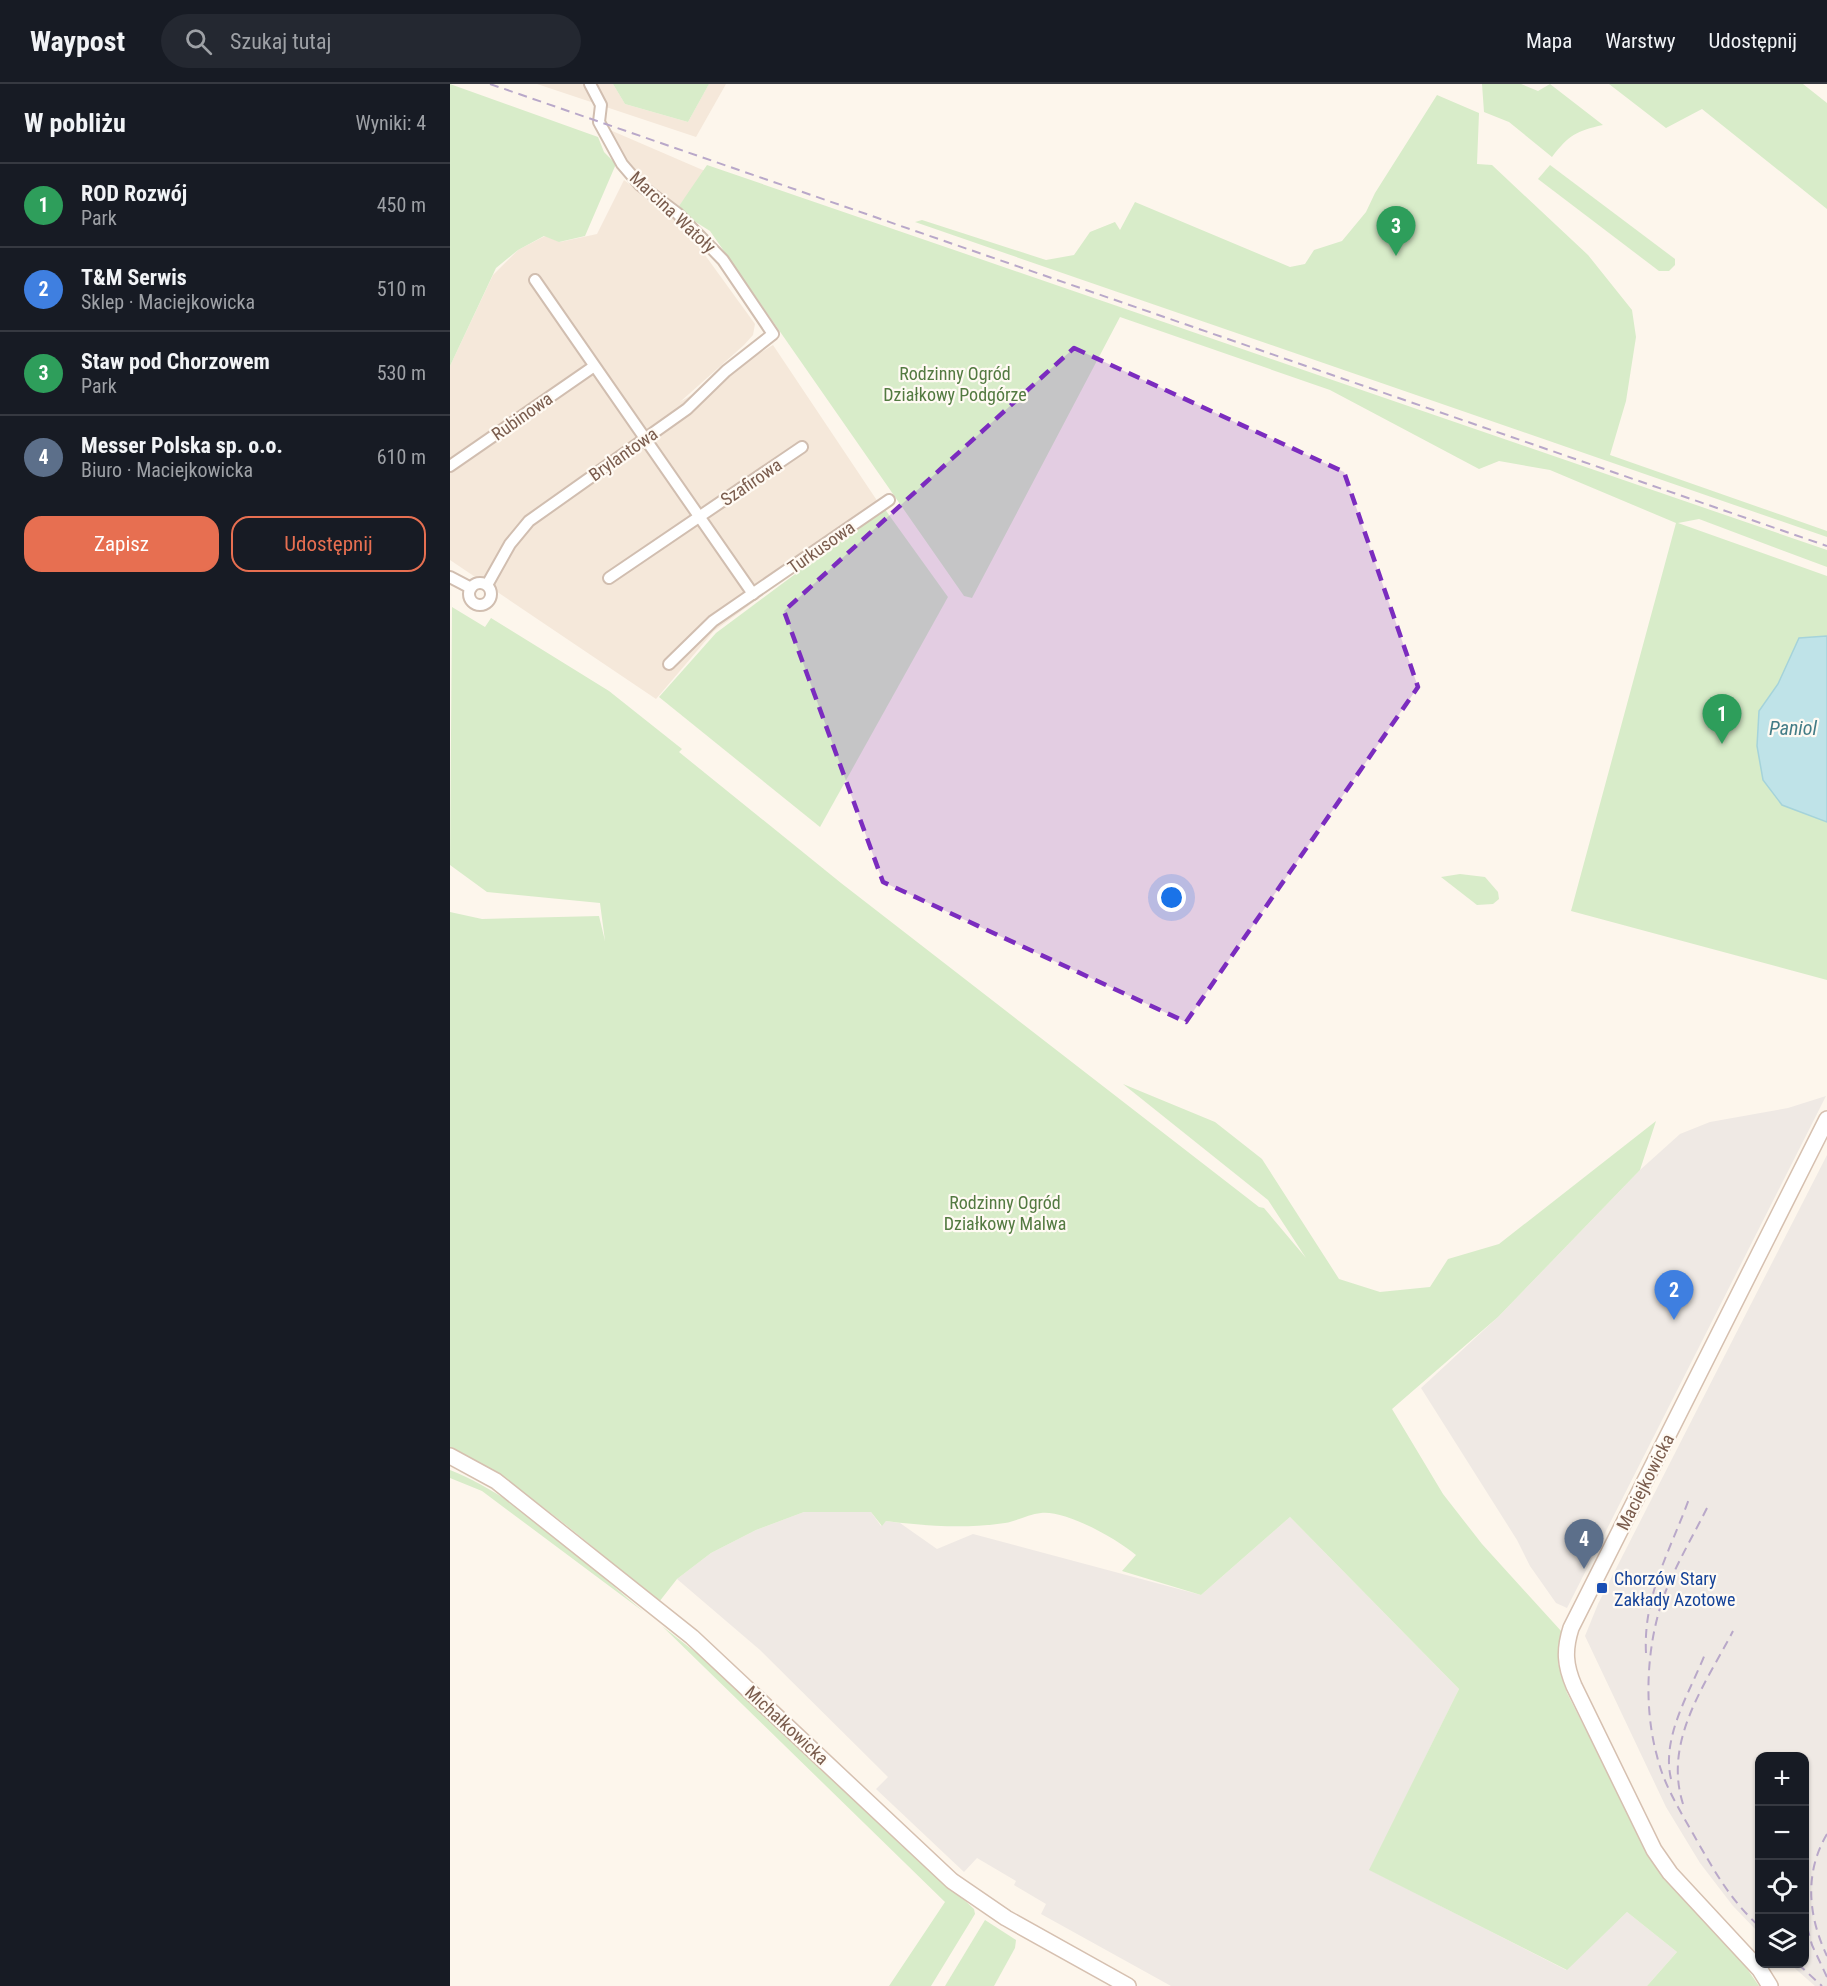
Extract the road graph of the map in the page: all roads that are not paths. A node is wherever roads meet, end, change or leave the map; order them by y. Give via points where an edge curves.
1 (590, 84) edge
2 (535, 280) dead end
3 (773, 334) joint
4 (593, 366) junction
5 (644, 439) junction
6 (802, 447) dead end
7 (450, 466) edge
8 (889, 500) dead end
9 (699, 517) junction
10 (450, 576) edge
11 (609, 578) dead end
12 (487, 585) junction
13 (471, 588) junction
14 (753, 594) junction
15 (669, 664) dead end
16 (1827, 1119) edge
17 (450, 1455) edge
18 (1128, 1986) edge
19 (1770, 1986) edge

1 - 3 street, Marcina Watoły via 601,105 599,122 622,164 723,260
2 - 4 street
3 - 5 street, Brylantowa via 726,371 687,409
4 - 5 street
4 - 7 street, Rubinowa
5 - 9 street
5 - 12 street, Brylantowa via 529,521 510,544
6 - 9 street, Szafirowa
8 - 14 street, Turkusowa
9 - 11 street, Szafirowa
9 - 14 street
10 - 13 street
12 - 13 street via 478,583
12 - 13 street via 491,596 483,605 471,601
14 - 15 street, Turkusowa via 713,621
16 - 19 street, Maciejkowicka via 1565,1646 1574,1686 1654,1850
17 - 18 street, Michałkowicka via 525,1502 692,1637 952,1881 1006,1918

